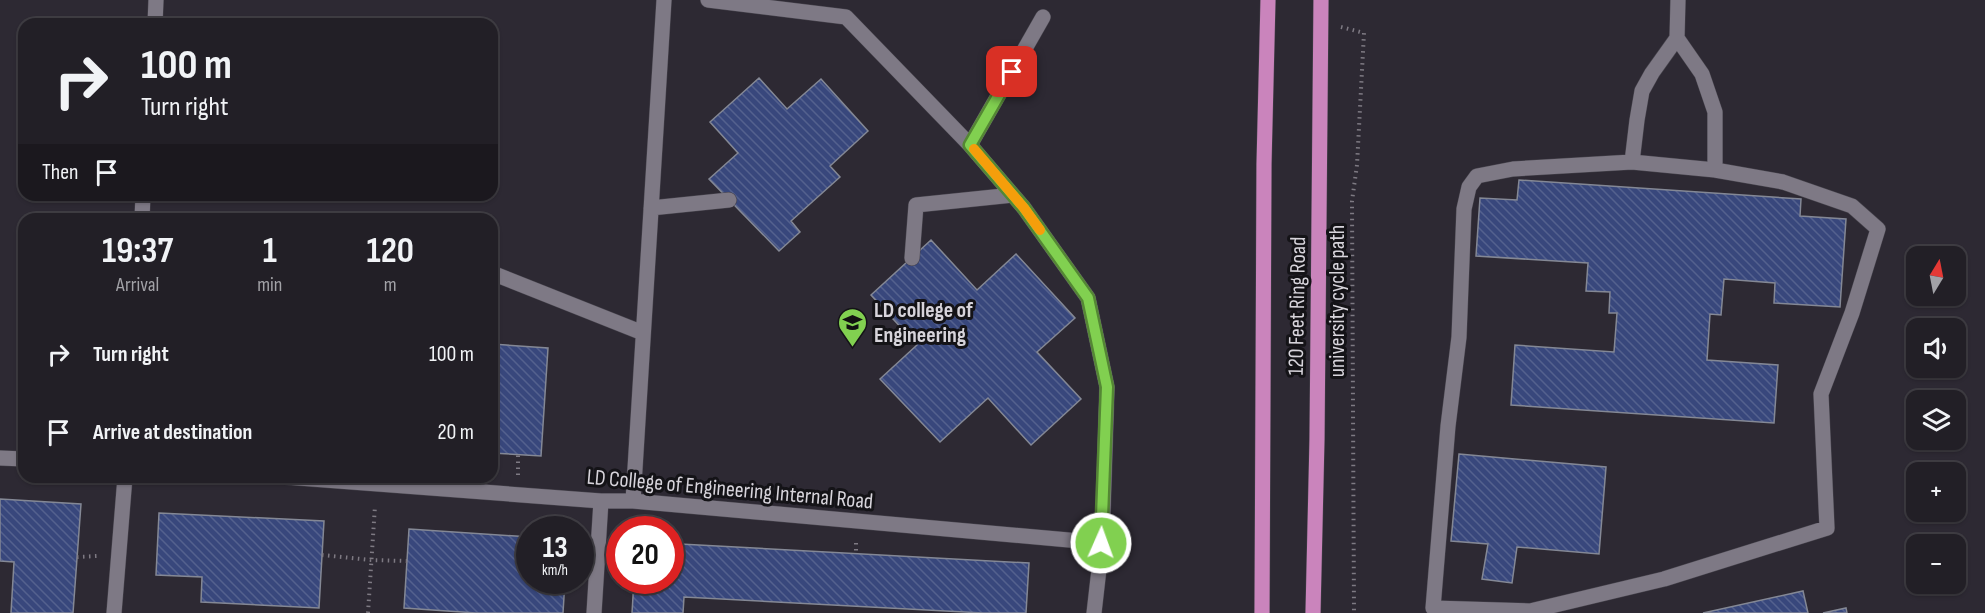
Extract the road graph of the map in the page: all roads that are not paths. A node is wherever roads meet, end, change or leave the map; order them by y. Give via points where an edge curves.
1 (156, 0) edge
2 (664, 0) edge
3 (708, 0) edge
4 (1268, 0) edge
5 (1321, 0) edge
6 (1678, 0) edge
7 (1043, 17) dead end
8 (154, 18) edge
9 (1677, 38) junction
10 (970, 145) junction
11 (1632, 162) junction
12 (1715, 170) junction
13 (1013, 195) junction
14 (729, 200) dead end
15 (651, 208) junction
16 (912, 258) dead end
17 (498, 275) edge
18 (644, 333) junction
19 (0, 458) edge
20 (18, 459) edge
21 (125, 483) edge
22 (363, 483) edge
23 (601, 501) junction
24 (633, 501) junction
25 (1101, 543) junction
26 (114, 613) edge
27 (594, 613) edge
28 (1094, 613) edge
29 (1262, 613) edge
30 (1313, 613) edge

1 - 8 lane
2 - 15 lane
3 - 10 lane via 846,17
4 - 29 main road, 120 Feet Ring Road
5 - 30 main road, 120 Feet Ring Road
6 - 9 lane
7 - 10 lane
9 - 11 lane via 1642,91
9 - 12 lane via 1702,74 1715,112
10 - 13 lane
11 - 12 lane
11 - 12 lane via 1513,169 1477,176 1470,187 1464,209 1459,337 1433,608 1530,611 1664,579 1827,528 1821,394 1878,229 1852,206 1783,182
13 - 16 lane via 915,205
13 - 25 lane via 1088,298 1107,387
14 - 15 lane
15 - 18 lane
17 - 18 lane
18 - 24 lane
19 - 20 lane
21 - 26 lane
22 - 23 lane, LD College of Engineering Internal Road
23 - 24 lane, LD College of Engineering Internal Road
23 - 27 lane
24 - 25 lane, LD College of Engineering Internal Road
25 - 28 lane

